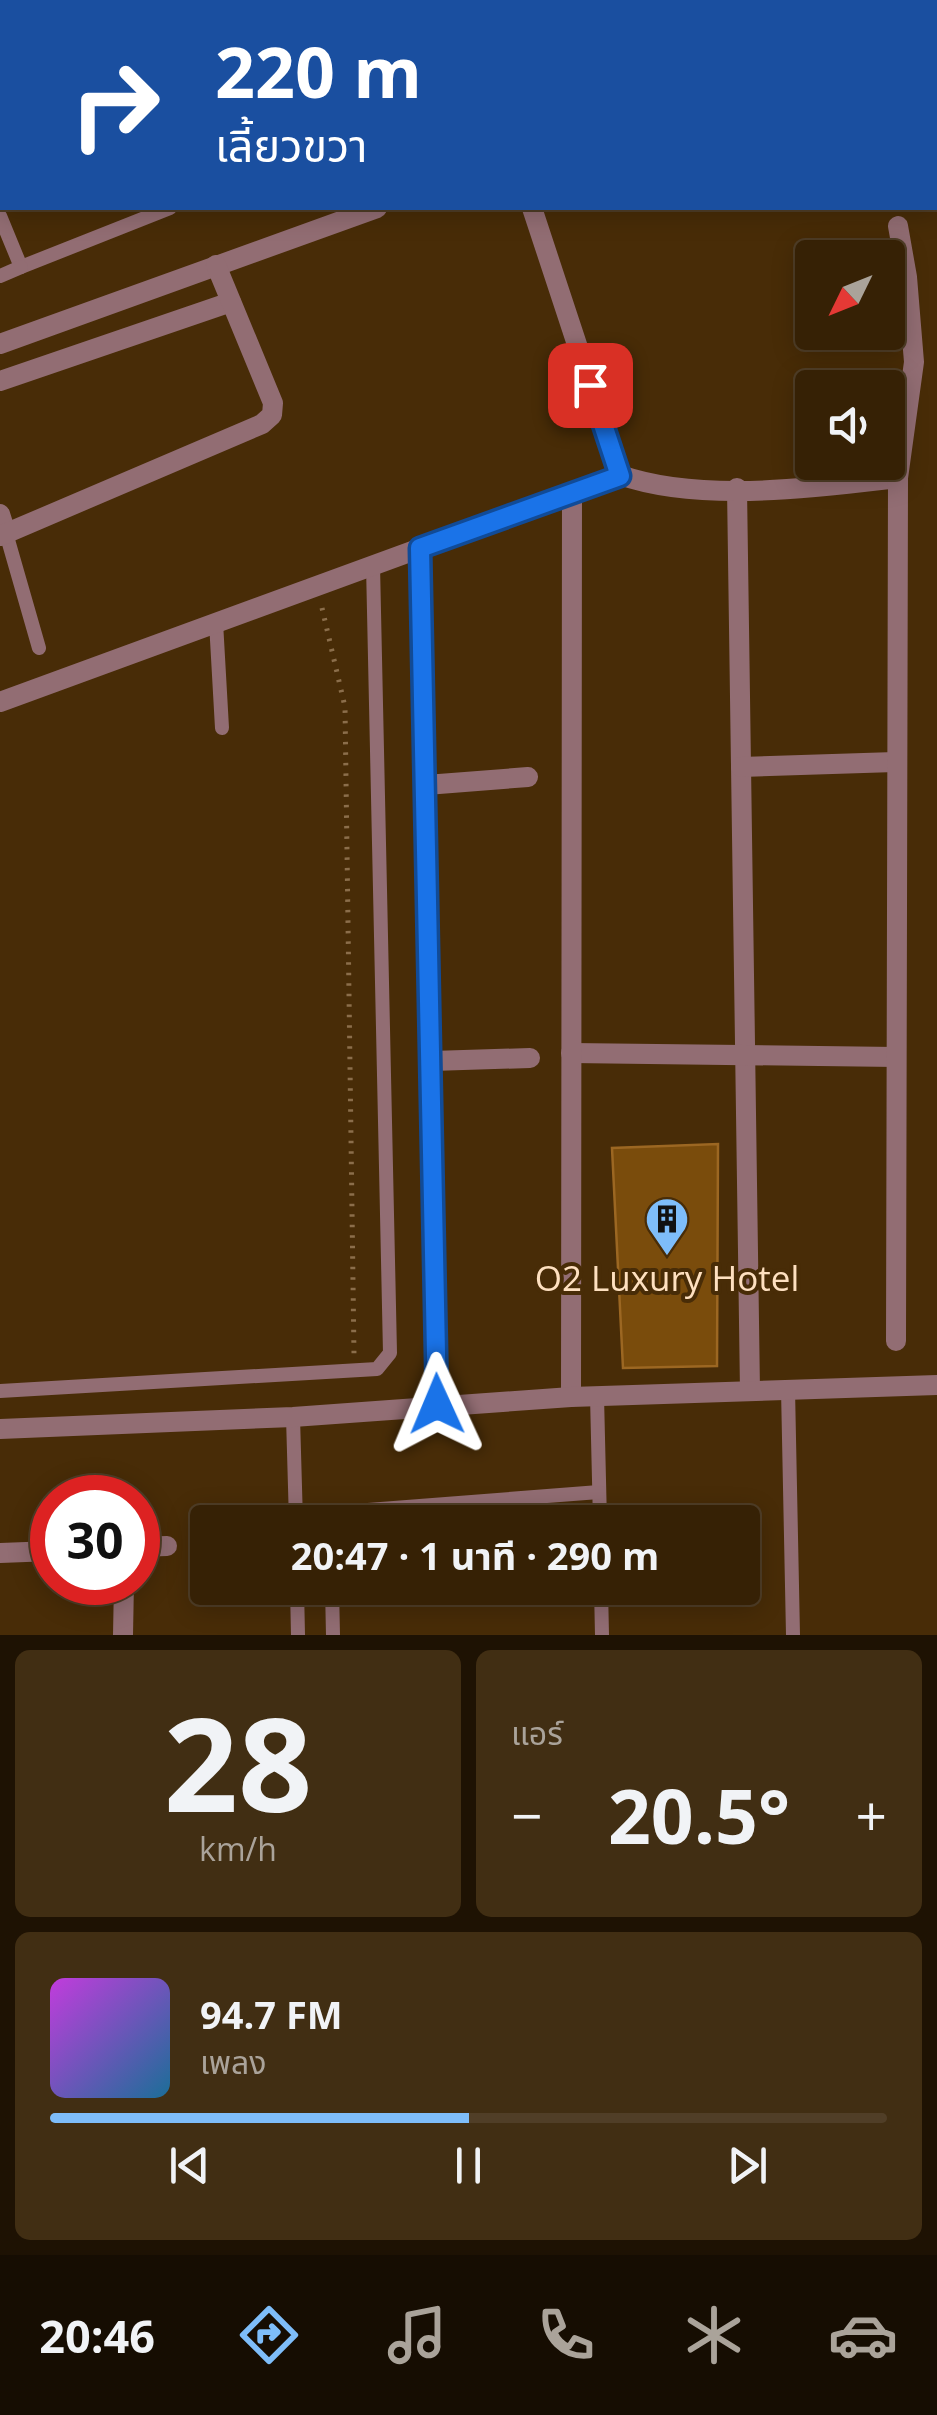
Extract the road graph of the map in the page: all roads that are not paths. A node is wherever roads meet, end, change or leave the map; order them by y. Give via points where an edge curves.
1 (165, 210) edge
2 (371, 210) edge
3 (533, 210) edge
4 (0, 216) edge
5 (898, 226) dead end
6 (216, 265) junction
7 (21, 267) junction
8 (0, 276) edge
9 (231, 302) junction
10 (0, 344) edge
11 (0, 381) edge
12 (905, 427) edge
13 (620, 476) junction
14 (881, 480) edge
15 (898, 480) edge
16 (737, 488) junction
17 (572, 493) junction
18 (2, 528) edge
19 (420, 548) junction
20 (373, 565) junction
21 (216, 622) junction
22 (39, 648) dead end
23 (0, 702) edge
24 (222, 728) dead end
25 (895, 762) junction
26 (741, 767) junction
27 (528, 776) dead end
28 (426, 786) junction
29 (571, 1053) junction
30 (896, 1057) junction
31 (530, 1058) dead end
32 (748, 1058) junction
33 (432, 1061) junction
34 (896, 1341) dead end
35 (937, 1385) edge
36 (788, 1390) junction
37 (0, 1391) edge
38 (750, 1391) junction
39 (597, 1396) junction
40 (571, 1397) junction
41 (437, 1404) junction
42 (293, 1416) junction
43 (0, 1429) edge
44 (599, 1492) junction
45 (296, 1505) edge
46 (432, 1505) edge
47 (599, 1505) edge
48 (160, 1546) edge
49 (167, 1546) dead end
50 (30, 1551) edge
51 (0, 1553) edge
52 (124, 1605) edge
53 (297, 1605) edge
54 (332, 1605) edge
55 (601, 1605) edge
56 (123, 1635) edge
57 (298, 1635) edge
58 (333, 1635) edge
59 (602, 1635) edge
60 (793, 1635) edge

1 - 7 lane
2 - 6 street
3 - 13 street
4 - 7 lane
5 - 12 street via 914,362
6 - 9 street
6 - 10 street
7 - 8 lane
9 - 11 street
9 - 18 street via 272,415
13 - 16 street via 660,489
13 - 17 street
14 - 16 street
15 - 25 street
16 - 26 street
17 - 19 street
17 - 29 street
18 - 22 lane
19 - 20 street
19 - 28 street
20 - 21 street
20 - 37 lane via 386,1362 376,1368
21 - 23 street
21 - 24 lane
25 - 26 street
25 - 30 street
26 - 32 street
27 - 28 street
28 - 33 street
29 - 32 street
29 - 40 street
30 - 32 street
30 - 34 street
31 - 33 street
32 - 38 street
33 - 41 street
35 - 36 street
36 - 38 street
36 - 60 lane
38 - 39 street
39 - 40 street
39 - 44 lane
40 - 41 street
41 - 42 street
42 - 43 street
42 - 45 lane
44 - 46 lane
44 - 47 lane
48 - 49 street
50 - 51 street
52 - 56 street
53 - 57 lane
54 - 58 lane
55 - 59 lane

